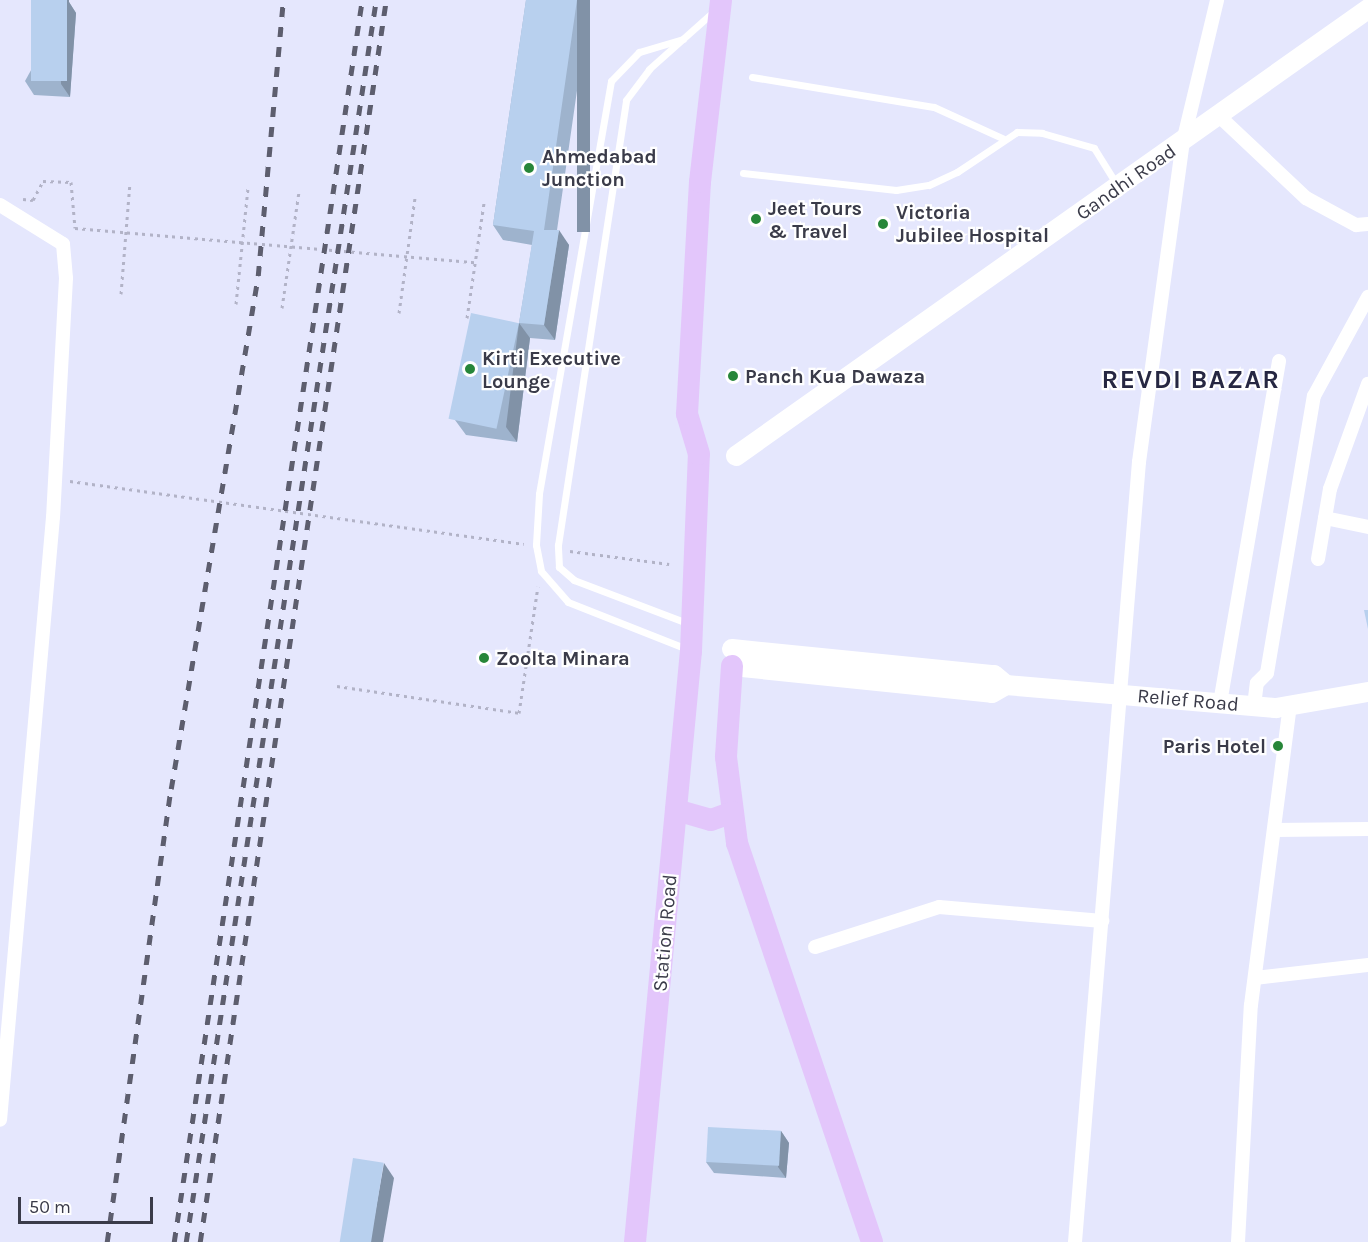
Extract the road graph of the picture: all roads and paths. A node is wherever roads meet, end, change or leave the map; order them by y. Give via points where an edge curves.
1 (1217, 0) edge
2 (721, 3) edge
3 (1368, 9) edge
4 (683, 39) junction
5 (752, 76) dead end
6 (1219, 116) junction
7 (1002, 138) junction
8 (1183, 142) junction
9 (743, 173) dead end
10 (130, 182) dead end
11 (248, 188) dead end
12 (1118, 188) junction
13 (299, 192) dead end
14 (415, 198) dead end
15 (6, 202) edge
16 (484, 203) dead end
17 (1368, 224) edge
18 (128, 233) junction
19 (243, 242) junction
20 (291, 245) junction
21 (407, 256) junction
22 (475, 262) junction
23 (121, 294) dead end
24 (1368, 297) edge
25 (236, 304) dead end
26 (282, 308) dead end
27 (399, 313) dead end
28 (467, 318) dead end
29 (1279, 361) dead end
30 (1368, 384) edge
31 (736, 456) dead end
32 (65, 481) dead end
33 (1325, 518) junction
34 (1368, 528) edge
35 (536, 546) dead end
36 (558, 547) junction
37 (1318, 559) dead end
38 (669, 564) dead end
39 (541, 571) junction
40 (692, 624) junction
41 (691, 651) junction
42 (732, 658) joint
43 (337, 686) dead end
44 (1368, 692) edge
45 (1118, 694) junction
46 (1221, 703) junction
47 (1254, 706) junction
48 (1290, 706) junction
49 (676, 810) junction
50 (733, 812) junction
51 (1368, 829) edge
52 (1275, 830) junction
53 (1102, 921) junction
54 (815, 947) dead end
55 (1368, 965) edge
56 (1255, 978) junction
57 (0, 1120) edge
58 (635, 1242) edge
59 (872, 1242) edge
60 (1075, 1242) edge
61 (1238, 1242) edge

1 - 8 street
2 - 4 lane
2 - 40 main road, Station Road via 700,182 687,414 699,454
3 - 6 main road, Gandhi Road
4 - 36 lane via 649,69 626,100
4 - 39 lane via 639,52 611,81 539,494
5 - 7 lane via 934,107
6 - 8 main road, Gandhi Road
6 - 17 street via 1306,198 1356,225
7 - 9 lane via 957,172 929,185 896,190
7 - 12 lane via 1042,133 1094,148
8 - 12 main road, Gandhi Road
8 - 45 street via 1139,462
10 - 18 path
11 - 19 path
12 - 31 main road, Gandhi Road
13 - 20 path
14 - 21 path
15 - 18 path via 33,200 43,181 71,182 75,228
15 - 57 street via 63,244 66,278 53,517
16 - 22 path
18 - 19 path
18 - 23 path
19 - 20 path
19 - 25 path
20 - 21 path
20 - 26 path
21 - 22 path
21 - 27 path
22 - 28 path
24 - 47 street via 1314,396 1267,673 1257,683
29 - 46 street
30 - 33 street
32 - 35 path
33 - 34 street
33 - 37 street
36 - 38 path
36 - 40 lane via 559,567 574,580
39 - 41 lane via 568,602
39 - 43 path via 519,713
40 - 41 main road, Station Road
41 - 49 main road, Station Road
42 - 45 main road, Relief Road via 992,693 1006,685
42 - 50 main road via 726,757
44 - 48 main road, Relief Road
45 - 46 main road, Relief Road
45 - 53 street
46 - 47 main road, Relief Road
47 - 48 main road, Relief Road
48 - 52 street
49 - 50 main road via 711,820
49 - 58 main road, Station Road
50 - 59 main road via 737,843
51 - 52 street
52 - 56 street
53 - 54 street via 939,907
53 - 60 street
55 - 56 street
56 - 61 street via 1241,1118

